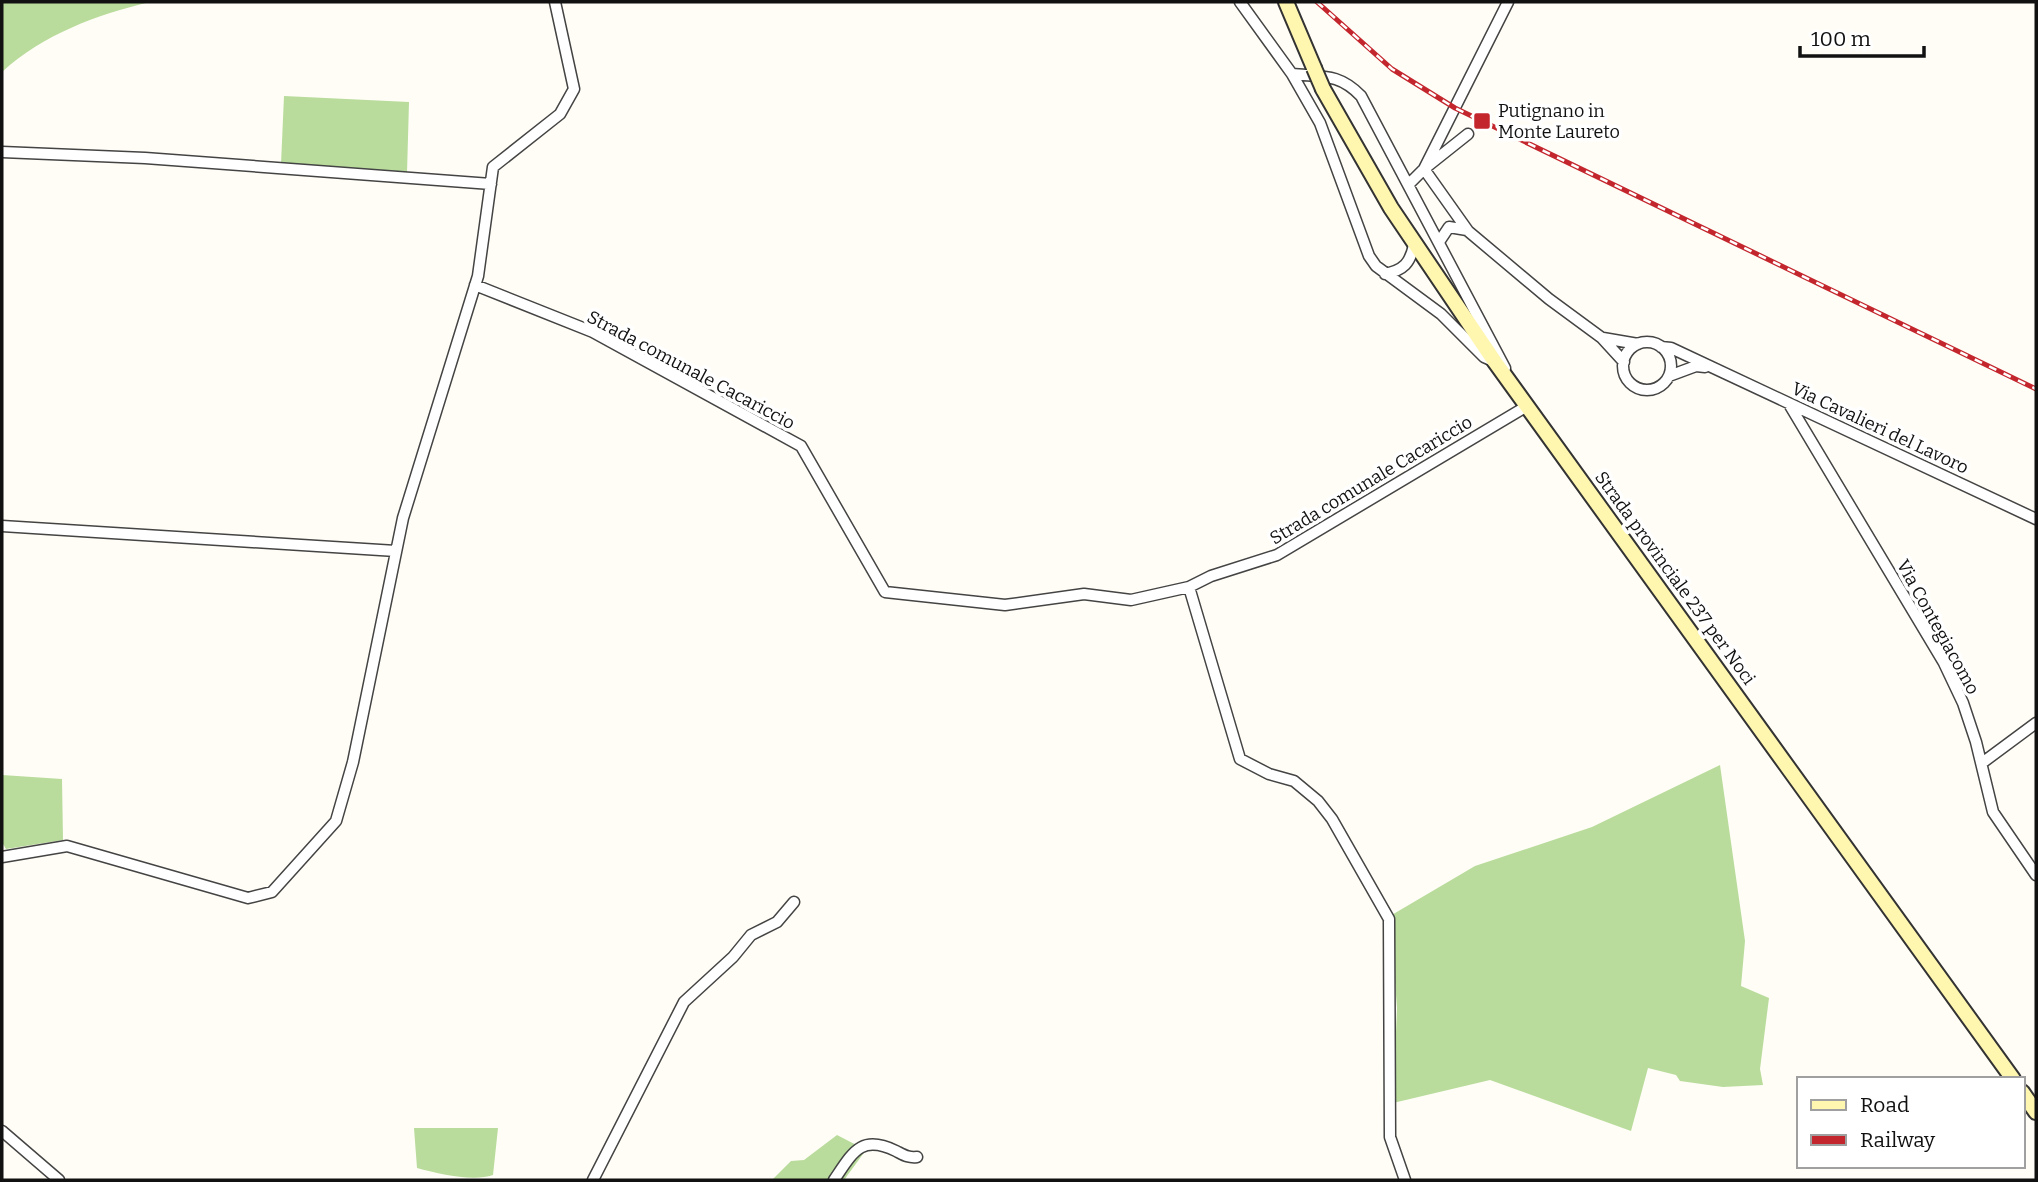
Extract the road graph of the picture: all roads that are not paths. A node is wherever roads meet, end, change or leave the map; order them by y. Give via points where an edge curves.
1 (555, 2) edge
2 (1240, 2) edge
3 (1286, 2) edge
4 (1508, 2) edge
5 (1292, 75) junction
6 (1468, 134) dead end
7 (2, 152) edge
8 (1424, 169) junction
9 (491, 184) junction
10 (1409, 184) junction
11 (1468, 231) junction
12 (1439, 242) junction
13 (1414, 245) junction
14 (1385, 274) junction
15 (475, 285) junction
16 (1602, 338) junction
17 (1638, 344) junction
18 (1661, 347) junction
19 (1495, 362) junction
20 (1624, 362) junction
21 (1709, 368) junction
22 (1669, 376) junction
23 (1510, 383) junction
24 (1789, 404) junction
25 (1527, 406) junction
26 (2036, 519) edge
27 (2, 526) edge
28 (396, 551) junction
29 (1189, 587) junction
30 (2036, 723) edge
31 (1982, 763) junction
32 (2, 857) edge
33 (2036, 875) edge
34 (794, 902) dead end
35 (2011, 1077) edge
36 (2024, 1095) edge
37 (2036, 1112) edge
38 (2, 1130) edge
39 (917, 1157) dead end
40 (59, 1180) edge
41 (593, 1180) edge
42 (834, 1180) edge
43 (1405, 1180) edge

1 - 9 street via 574,89 560,114 493,167
2 - 5 street
3 - 13 main road, Strada provinciale 237 per Noci, bridge via 1323,89
4 - 8 street
5 - 10 street via 1348,82 1361,96
5 - 14 street via 1320,122 1369,256
6 - 8 street
7 - 9 street
8 - 10 street
8 - 11 street
9 - 15 street
10 - 12 street
11 - 12 street via 1449,227
11 - 16 street
12 - 23 street
13 - 14 street via 1404,268
13 - 19 main road, Strada provinciale 237 per Noci
14 - 19 street via 1441,314 1484,357
15 - 28 street
15 - 29 street, Strada comunale Cacariccio via 593,332 801,446 885,592 1005,605 1084,594 1131,600
16 - 17 street, Via Cavalieri del Lavoro
16 - 20 street
17 - 18 street, Via Cavalieri del Lavoro
17 - 20 street
18 - 21 street, Via Cavalieri del Lavoro
18 - 22 street via 1670,360
19 - 23 main road, Strada provinciale 237 per Noci
20 - 22 street via 1630,383 1644,390 1659,387
21 - 22 street via 1696,366
21 - 24 street, Via Cavalieri del Lavoro
23 - 25 main road, Strada provinciale 237 per Noci
24 - 26 street, Via Cavalieri del Lavoro
24 - 31 street, Via Contegiacomo via 1944,663 1963,703
25 - 29 street, Strada comunale Cacariccio via 1278,555
25 - 35 main road, Strada provinciale 237 per Noci
27 - 28 street
28 - 32 street via 353,762 336,821 272,892 248,898 67,846
29 - 43 street via 1240,759 1269,775 1294,780 1318,801 1389,919 1390,1137
30 - 31 street
31 - 33 street, Via Contegiacomo via 1993,811
34 - 41 street via 777,922 751,935 684,1002
36 - 37 main road
38 - 40 street
39 - 42 street via 909,1158 877,1142 863,1145

